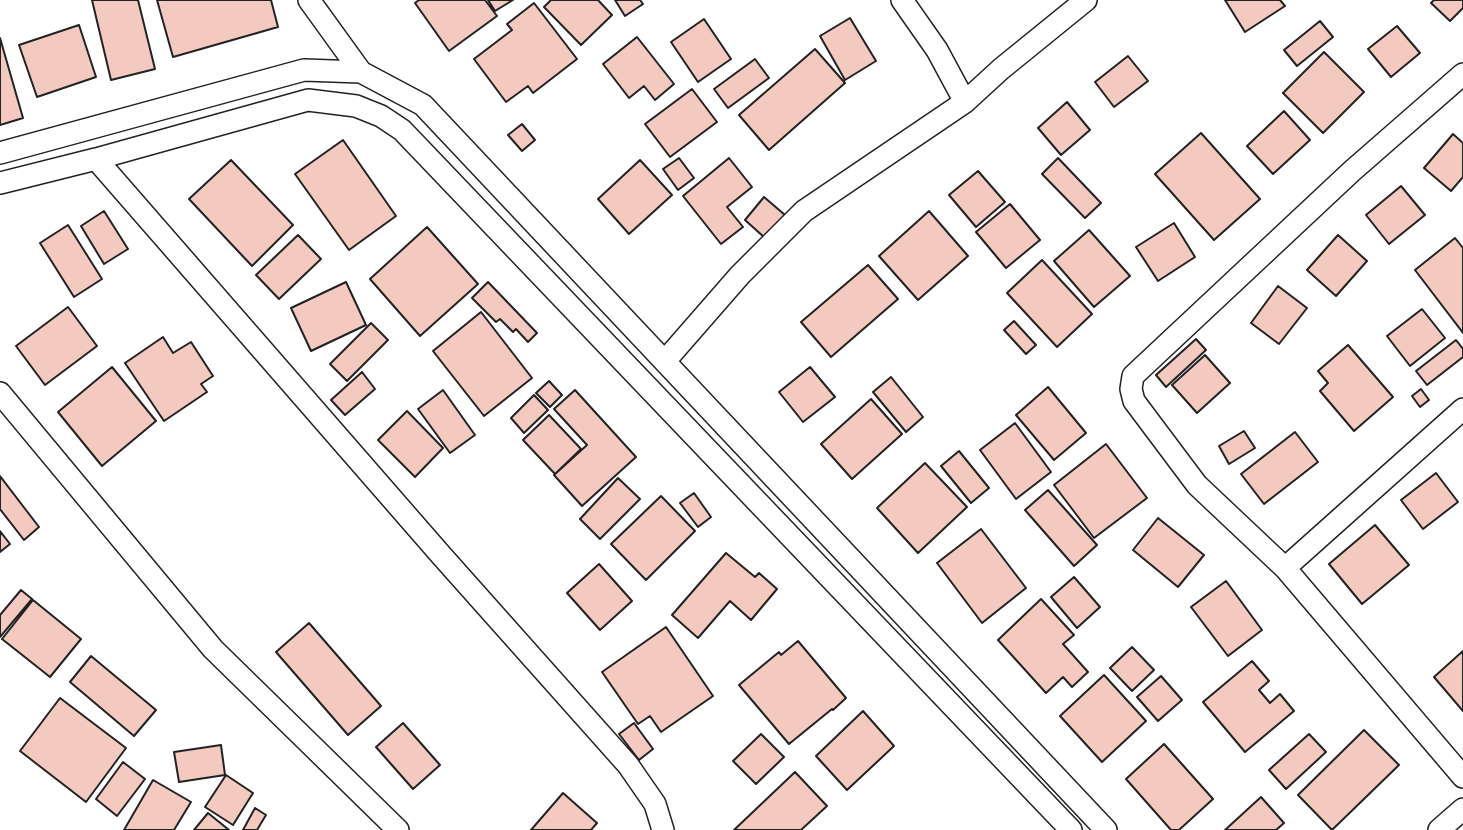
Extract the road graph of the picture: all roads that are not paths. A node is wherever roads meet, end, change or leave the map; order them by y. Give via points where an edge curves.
1 (309, 0) edge
2 (902, 0) edge
3 (1086, 0) edge
4 (361, 72) junction
5 (1463, 74) edge
6 (965, 102) junction
7 (0, 153) edge
8 (96, 159) junction
9 (0, 183) edge
10 (664, 361) junction
11 (0, 393) edge
12 (1463, 409) edge
13 (1285, 568) junction
14 (1463, 777) edge
15 (1463, 809) edge
16 (398, 830) edge
17 (663, 830) edge
18 (1071, 830) edge
19 (1106, 830) edge
20 (1439, 830) edge

1 - 4 street
2 - 6 street via 937,50
3 - 6 street
4 - 7 street via 304,69
4 - 10 street via 423,104
5 - 13 street via 1133,376 1134,401 1197,485
6 - 10 street via 804,211
8 - 9 street
8 - 17 street via 628,765 655,804
8 - 18 street via 308,100 356,106 382,116 402,130
10 - 19 street
11 - 16 street via 213,649
12 - 13 street
13 - 14 street
15 - 20 street

